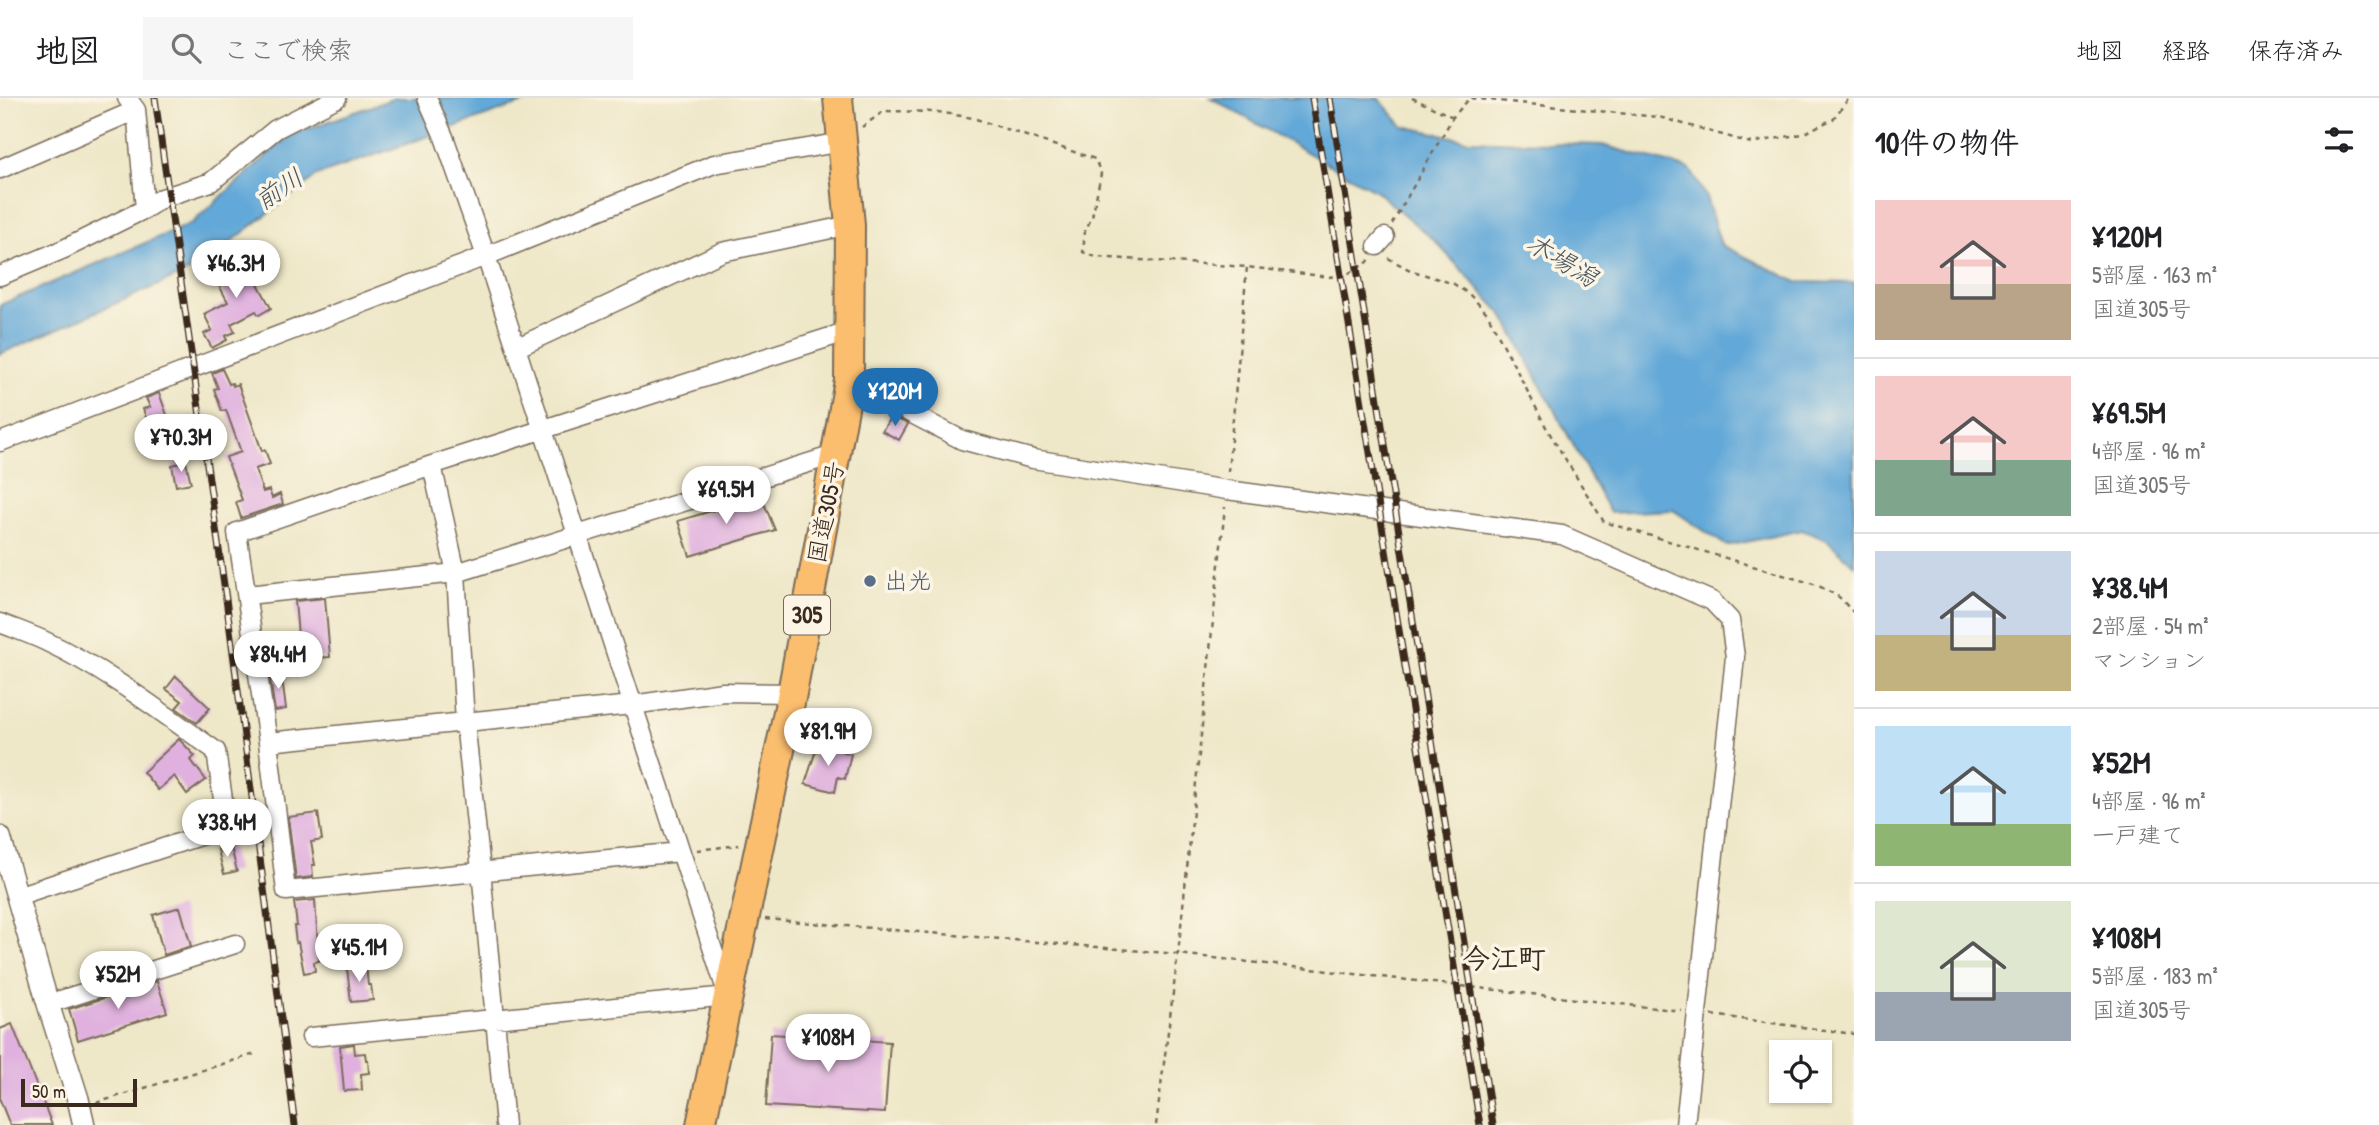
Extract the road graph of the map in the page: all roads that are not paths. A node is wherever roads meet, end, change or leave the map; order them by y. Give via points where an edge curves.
1 (337, 98) edge
2 (427, 98) edge
3 (838, 98) edge
4 (132, 104) edge
5 (843, 142) junction
6 (0, 170) edge
7 (145, 209) junction
8 (850, 225) junction
9 (485, 256) junction
10 (0, 276) edge
11 (849, 331) junction
12 (516, 348) junction
13 (849, 382) junction
14 (542, 429) junction
15 (0, 442) edge
16 (837, 454) junction
17 (432, 465) junction
18 (577, 536) junction
19 (456, 573) junction
20 (247, 595) junction
21 (0, 623) edge
22 (792, 693) junction
23 (632, 705) junction
24 (465, 722) junction
25 (268, 742) junction
26 (0, 837) edge
27 (680, 852) junction
28 (481, 870) junction
29 (17, 896) junction
30 (235, 944) dead end
31 (728, 996) junction
32 (48, 1004) junction
33 (495, 1020) junction
34 (311, 1037) dead end
35 (82, 1116) edge
36 (505, 1125) edge
37 (701, 1125) edge
38 (1685, 1125) edge

1 - 7 street via 276,129 211,182 169,195
2 - 9 street
3 - 5 highway, 国道305号 / 305
4 - 6 street
4 - 7 street
5 - 8 highway, 国道305号 / 305
5 - 9 street via 714,164
7 - 10 street
8 - 11 highway, 国道305号 / 305
8 - 12 street via 722,252
9 - 12 street
9 - 15 street
11 - 13 highway, 国道305号 / 305
11 - 14 street
12 - 14 street
13 - 16 highway, 国道305号 / 305
13 - 38 street via 962,440 1032,459 1562,535 1712,601 1730,620 1735,657
14 - 17 street
14 - 18 street
16 - 18 street
16 - 22 highway, 国道305号 / 305
17 - 19 street
17 - 20 street via 237,532
18 - 19 street
18 - 23 street
19 - 20 street
19 - 24 street
20 - 25 street
21 - 29 street via 100,671 216,751 227,827
22 - 23 street via 723,692
22 - 31 highway, 国道305号 / 305
23 - 24 street
23 - 27 street
24 - 25 street
24 - 28 street
25 - 28 street via 286,891
26 - 29 street
27 - 28 street
27 - 31 street
28 - 33 street
29 - 32 street
30 - 32 street
31 - 33 street
31 - 37 highway, 国道305号 / 305
32 - 35 street
33 - 34 street
33 - 36 street

